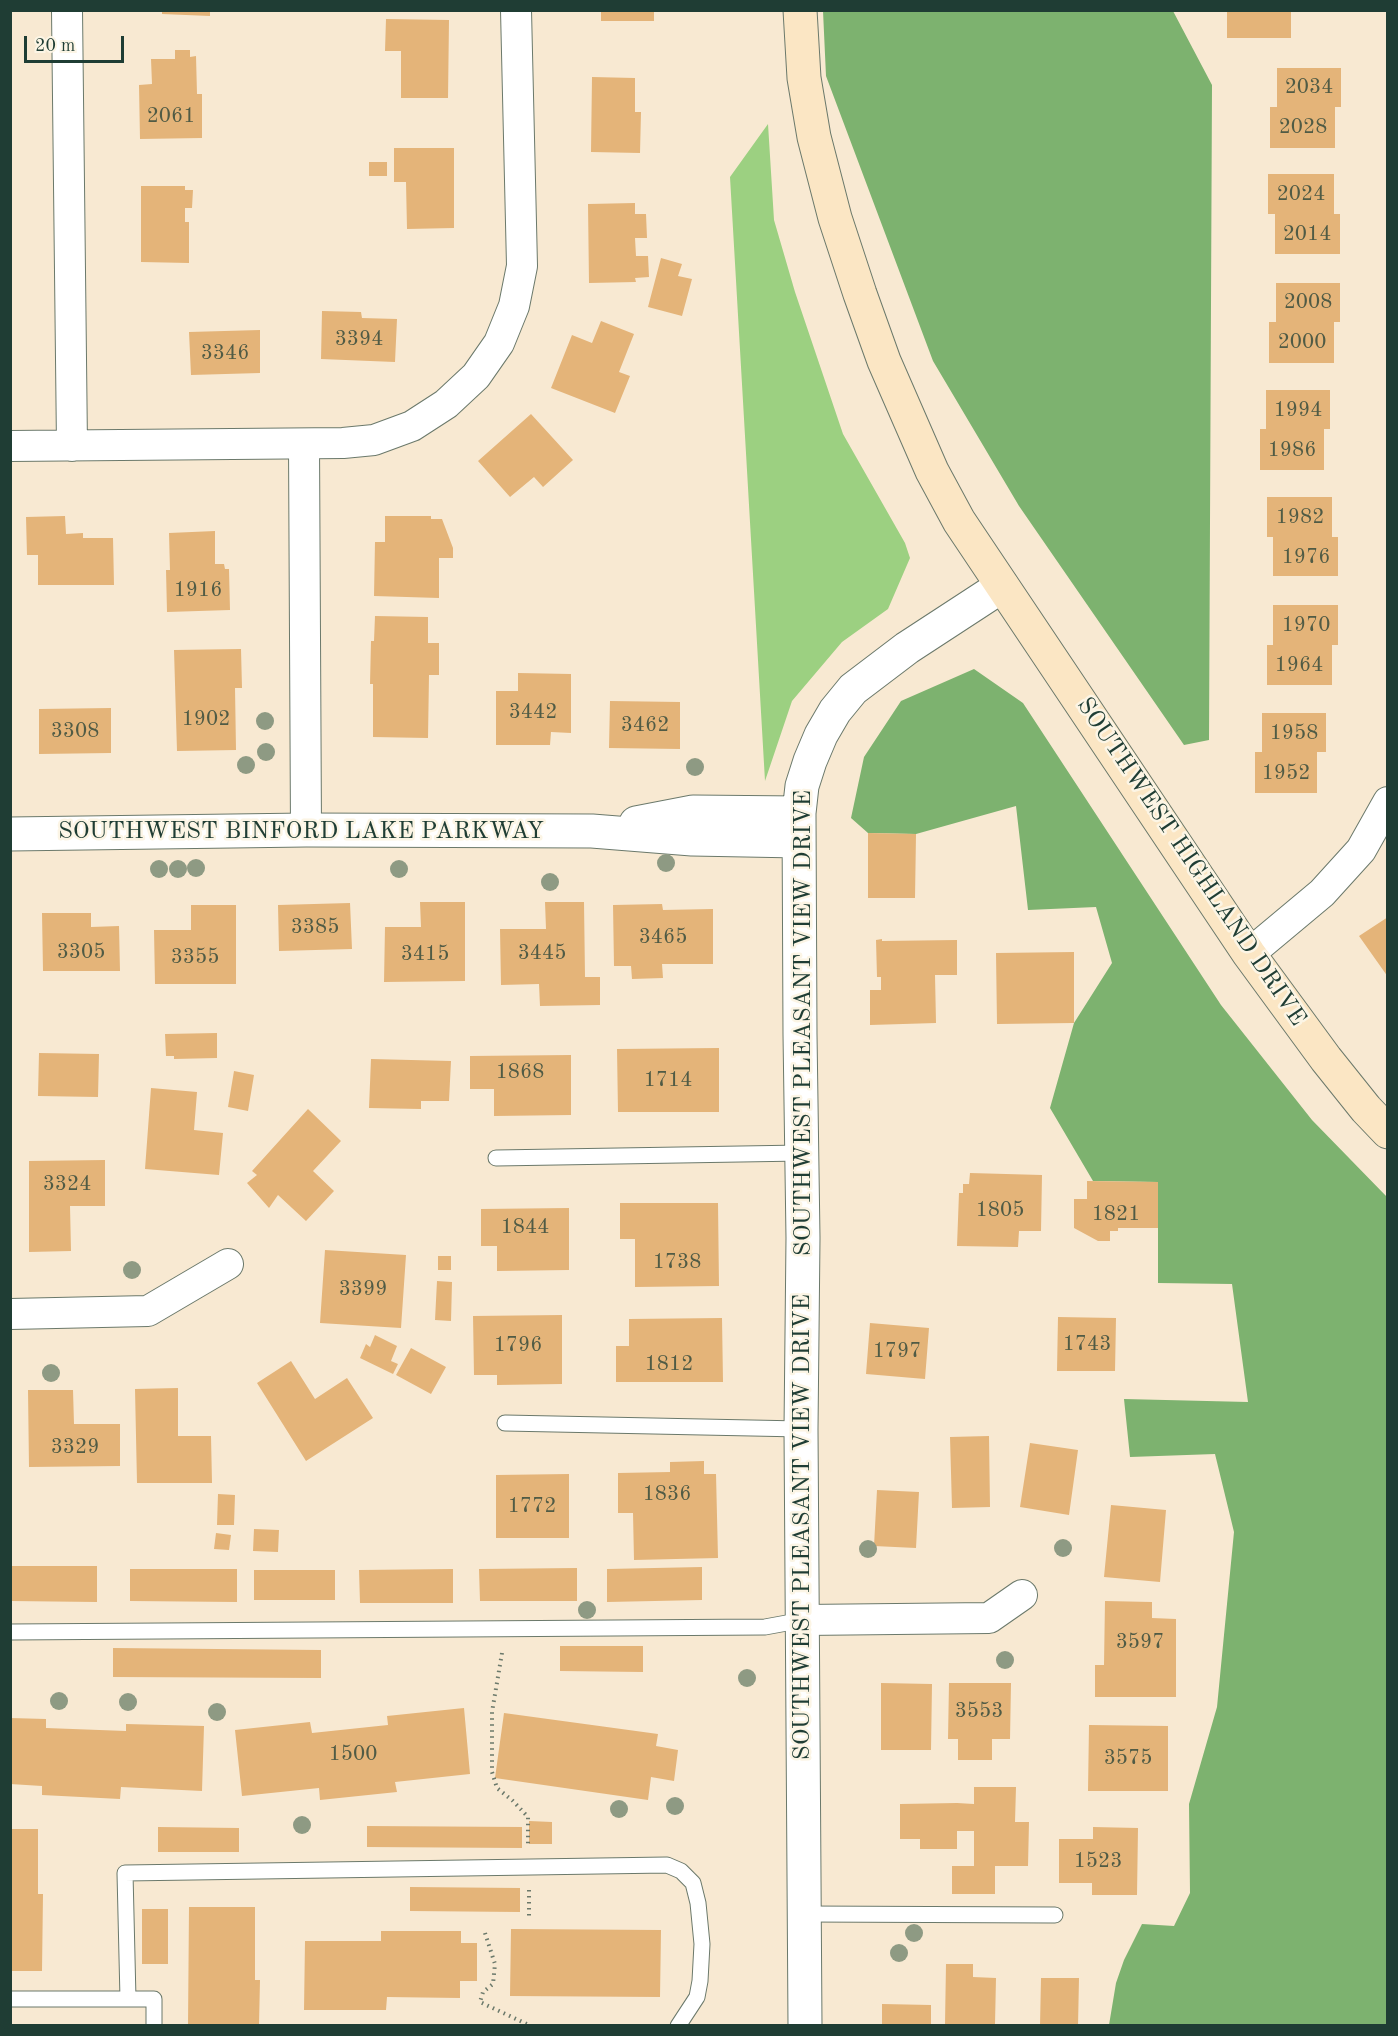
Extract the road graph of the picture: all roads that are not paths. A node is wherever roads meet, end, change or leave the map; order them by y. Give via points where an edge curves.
1 (67, 10) edge
2 (516, 10) edge
3 (800, 10) edge
4 (304, 444) junction
5 (10, 446) edge
6 (72, 446) junction
7 (1002, 586) junction
8 (1388, 802) edge
9 (799, 827) junction
10 (306, 830) junction
11 (10, 834) edge
12 (1249, 954) junction
13 (1388, 1132) edge
14 (802, 1153) junction
15 (496, 1158) dead end
16 (228, 1264) dead end
17 (10, 1314) edge
18 (505, 1423) dead end
19 (801, 1429) junction
20 (1022, 1595) dead end
21 (802, 1620) junction
22 (10, 1632) edge
23 (804, 1914) junction
24 (1055, 1915) dead end
25 (128, 1999) junction
26 (10, 2000) edge
27 (154, 2025) edge
28 (678, 2025) edge
29 (805, 2025) edge

1 - 6 street
2 - 4 street via 522,266 514,306 499,343 476,376 446,404 412,426 374,440
3 - 7 main road via 804,78 814,137 860,294 932,471 958,521
4 - 6 street
4 - 10 street
5 - 6 street
7 - 9 street, SOUTHWEST PLEASANT VIEW DRIVE via 907,648 853,689 835,711 810,761 802,786
7 - 12 main road, SOUTHWEST HIGHLAND DRIVE
8 - 12 street via 1361,850 1322,893
9 - 10 street, SOUTHWEST BINFORD LAKE PARKWAY via 692,839 592,831
9 - 14 street, SOUTHWEST PLEASANT VIEW DRIVE
10 - 11 street, SOUTHWEST BINFORD LAKE PARKWAY
12 - 13 main road, SOUTHWEST HIGHLAND DRIVE via 1326,1059
14 - 15 lane
14 - 19 street, SOUTHWEST PLEASANT VIEW DRIVE
16 - 17 street via 148,1311
18 - 19 lane
19 - 21 street, SOUTHWEST PLEASANT VIEW DRIVE
20 - 21 street via 988,1618
21 - 22 lane via 765,1627
21 - 23 street, SOUTHWEST PLEASANT VIEW DRIVE
23 - 24 lane
23 - 29 street, SOUTHWEST PLEASANT VIEW DRIVE
25 - 26 lane
25 - 27 lane via 153,1999
25 - 28 lane via 125,1873 667,1865 681,1871 693,1883 699,1903 702,1944 696,1997

